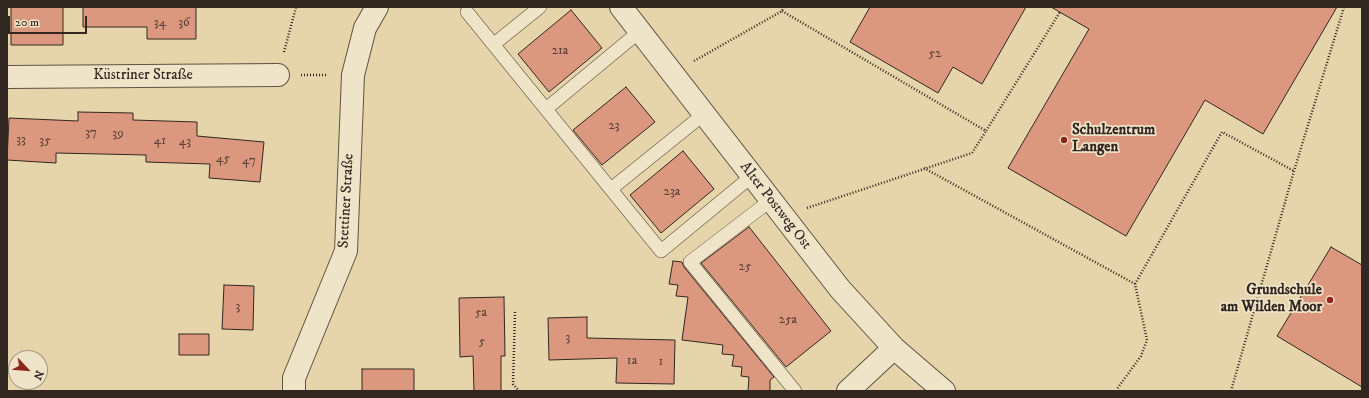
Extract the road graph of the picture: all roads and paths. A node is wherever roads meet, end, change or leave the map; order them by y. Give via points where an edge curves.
1 (296, 7) edge
2 (377, 7) edge
3 (540, 7) edge
4 (621, 7) edge
5 (784, 7) edge
6 (1344, 7) edge
7 (782, 11) junction
8 (467, 12) dead end
9 (1060, 12) dead end
10 (640, 31) junction
11 (494, 44) junction
12 (672, 73) junction
13 (352, 74) junction
14 (278, 76) junction
15 (7, 77) edge
16 (546, 109) junction
17 (704, 114) junction
18 (986, 131) junction
19 (924, 168) junction
20 (1294, 171) junction
21 (752, 176) junction
22 (611, 189) junction
23 (777, 208) junction
24 (1135, 284) junction
25 (515, 312) dead end
26 (894, 348) junction
27 (1118, 389) dead end
28 (294, 391) edge
29 (519, 391) edge
30 (795, 391) edge
31 (848, 391) edge
32 (944, 391) edge
33 (1231, 391) edge

1 - 14 path
2 - 13 street, Stettiner Straße via 366,28
3 - 11 lane
4 - 10 street, Alter Postweg Ost
5 - 7 path
6 - 20 path
7 - 12 path
7 - 18 path
8 - 11 lane
9 - 18 path
10 - 12 street, Alter Postweg Ost
10 - 16 lane
11 - 16 lane
12 - 17 street, Alter Postweg Ost
13 - 14 path
13 - 28 street, Stettiner Straße via 346,251 294,378
14 - 15 street, Küstriner Straße
16 - 22 lane
17 - 21 street, Alter Postweg Ost
17 - 22 lane
18 - 19 path via 972,153
19 - 23 path
19 - 24 path
20 - 24 path via 1222,132
20 - 33 path
21 - 22 lane via 661,251
21 - 23 street, Alter Postweg Ost
23 - 26 street, Alter Postweg Ost via 840,289
23 - 30 lane via 690,262
24 - 27 path via 1147,340 1141,356
25 - 29 path via 513,384
26 - 31 street
26 - 32 street, Alter Postweg Ost

